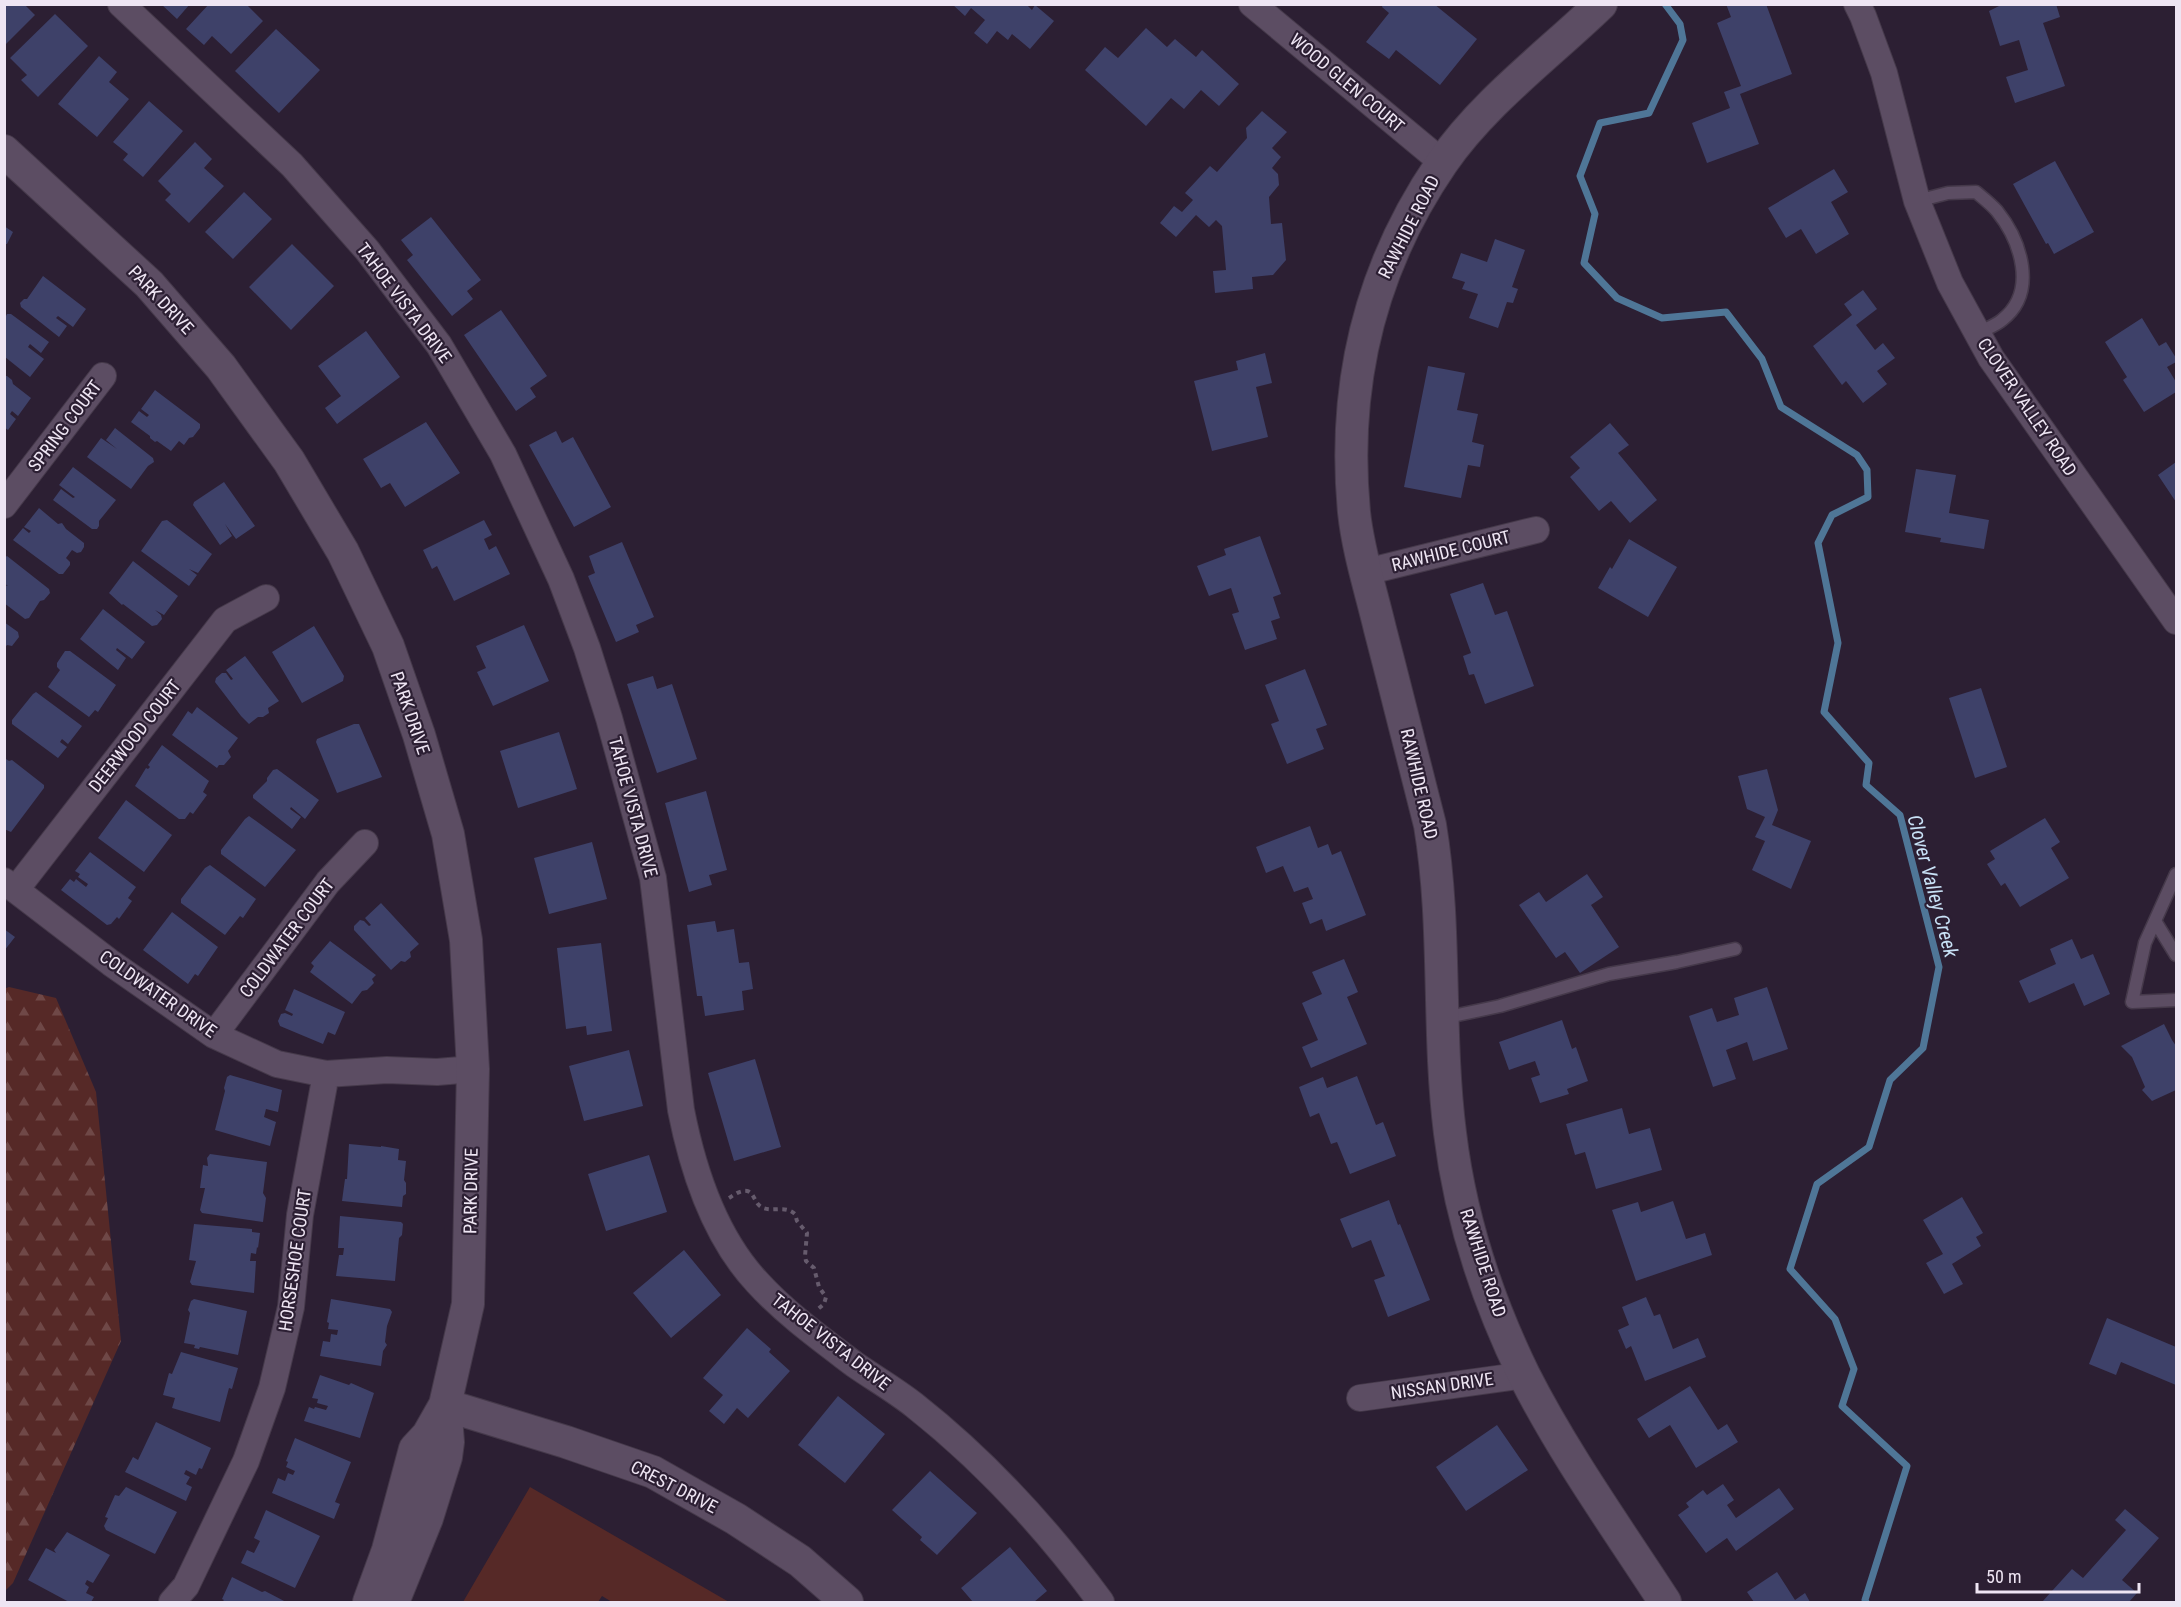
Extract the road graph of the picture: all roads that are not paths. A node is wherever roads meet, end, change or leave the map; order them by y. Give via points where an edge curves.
1 (121, 4) edge
2 (1252, 4) edge
3 (1601, 4) edge
4 (1857, 4) edge
5 (4, 151) edge
6 (1442, 162) junction
7 (1917, 201) junction
8 (1977, 334) junction
9 (103, 376) dead end
10 (4, 505) edge
11 (1536, 530) dead end
12 (1366, 572) junction
13 (266, 598) dead end
14 (2176, 621) edge
15 (365, 843) dead end
16 (2176, 874) edge
17 (11, 884) edge
18 (2155, 921) junction
19 (1735, 949) dead end
20 (2176, 955) edge
21 (2176, 1000) edge
22 (1442, 1018) junction
23 (214, 1035) junction
24 (473, 1069) junction
25 (326, 1074) junction
26 (1525, 1375) junction
27 (1360, 1398) dead end
28 (445, 1405) junction
29 (172, 1602) edge
30 (369, 1602) edge
31 (393, 1602) edge
32 (847, 1602) edge
33 (1101, 1602) edge
34 (1665, 1602) edge

1 - 33 street, TAHOE VISTA DRIVE via 292,165 367,250 439,345 503,454 561,579 587,648 647,855 681,1110 698,1177 722,1232 756,1282 801,1324 913,1404 964,1448 1017,1501
2 - 6 street, WOOD GLEN COURT
3 - 6 street, RAWHIDE ROAD via 1484,112
4 - 7 street, CLOVER VALLEY ROAD via 1884,73
5 - 24 street, PARK DRIVE via 149,284 221,367 289,461 343,552 388,646 448,834 466,940
6 - 12 street, RAWHIDE ROAD via 1388,261 1362,344 1351,453 1354,514
7 - 8 street, CLOVER VALLEY ROAD via 1950,283
7 - 8 lane via 1948,193 1976,192 1997,211 2015,240 2024,274 2021,292 2002,320
8 - 14 street, CLOVER VALLEY ROAD
9 - 10 street, SPRING COURT
11 - 12 street, RAWHIDE COURT
12 - 22 street, RAWHIDE ROAD via 1437,865
13 - 17 street, DEERWOOD COURT via 225,620
15 - 23 street, COLDWATER COURT via 328,882
16 - 18 lane
17 - 23 street, COLDWATER DRIVE via 111,963
18 - 20 lane
18 - 21 lane via 2145,943 2132,1002
19 - 22 lane via 1609,974 1500,1006
22 - 26 street, RAWHIDE ROAD via 1450,1135 1459,1183 1485,1281
23 - 25 street, COLDWATER DRIVE via 277,1064
24 - 25 street, COLDWATER DRIVE
24 - 28 street, PARK DRIVE via 468,1304
25 - 29 street, HORSESHOE COURT via 300,1215 291,1307 272,1388 246,1461 186,1586
26 - 27 street, NISSAN DRIVE
26 - 34 street, RAWHIDE ROAD via 1561,1441
28 - 30 street, PARK DRIVE via 416,1449
28 - 31 street, PARK DRIVE via 446,1457 427,1518
28 - 32 street, CREST DRIVE via 653,1472 800,1561

